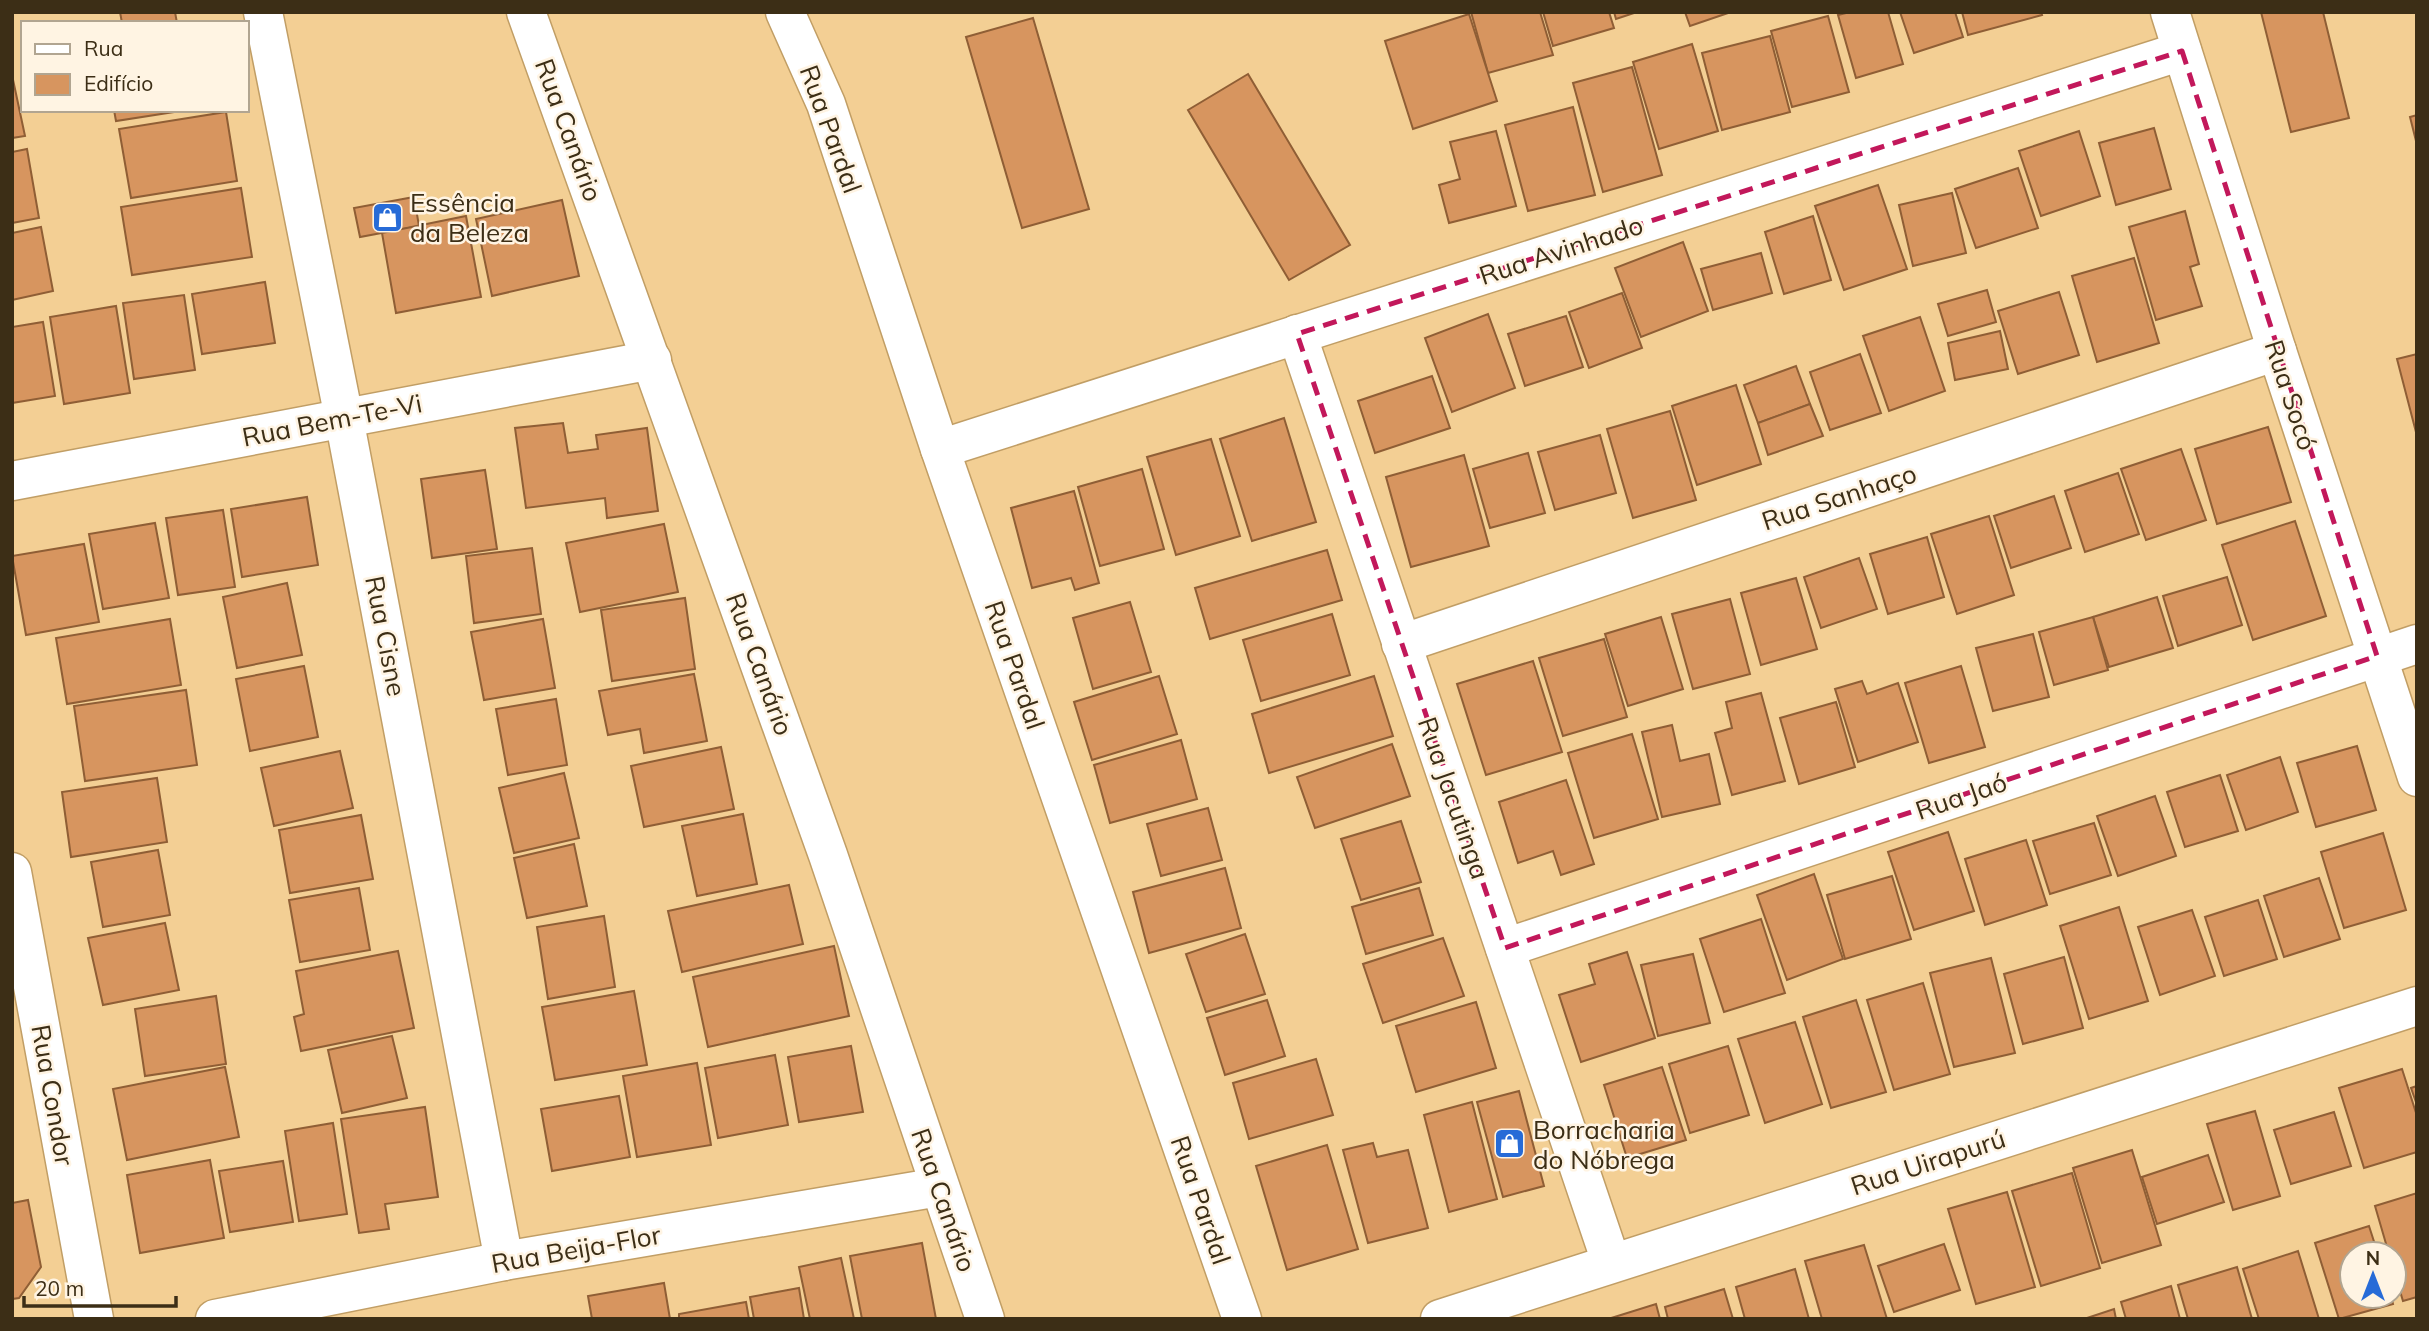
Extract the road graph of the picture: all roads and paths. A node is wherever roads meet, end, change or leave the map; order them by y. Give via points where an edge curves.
1 (263, 12) edge
2 (526, 12) edge
3 (785, 12) edge
4 (2170, 12) edge
5 (2182, 51) junction
6 (1297, 334) junction
7 (2277, 351) junction
8 (652, 360) junction
9 (344, 418) junction
10 (940, 449) junction
11 (12, 481) edge
12 (1401, 644) junction
13 (2417, 644) edge
14 (2377, 656) junction
15 (2417, 777) edge
16 (12, 872) edge
17 (1505, 948) junction
18 (2417, 1006) edge
19 (939, 1186) junction
20 (504, 1261) junction
21 (1611, 1262) junction
22 (94, 1319) edge
23 (215, 1319) edge
24 (985, 1319) edge
25 (1242, 1319) edge
26 (1440, 1319) edge

1 - 9 street, Rua Cisne
2 - 8 street, Rua Canário
3 - 10 street, Rua Pardal via 826,104
4 - 5 street, Rua Socó
5 - 6 street, Rua Avinhado
5 - 7 street, Rua Socó
6 - 10 street, Rua Avinhado
6 - 12 street, Rua Jacutinga
7 - 12 street, Rua Sanhaço
7 - 14 street, Rua Socó
8 - 9 street, Rua Bem-Te-Vi
8 - 19 street, Rua Canário via 841,893
9 - 11 street, Rua Bem-Te-Vi
9 - 20 street, Rua Cisne
10 - 25 street, Rua Pardal
12 - 17 street, Rua Jacutinga
13 - 14 street, Rua Jaó
14 - 15 street, Rua Socó
14 - 17 street, Rua Jaó
16 - 22 street, Rua Condor
17 - 21 street, Rua Jacutinga
18 - 21 street, Rua Uirapurú
19 - 20 street, Rua Beija-Flor
19 - 24 street, Rua Canário
20 - 23 street, Rua Beija-Flor
21 - 26 street, Rua Uirapurú

